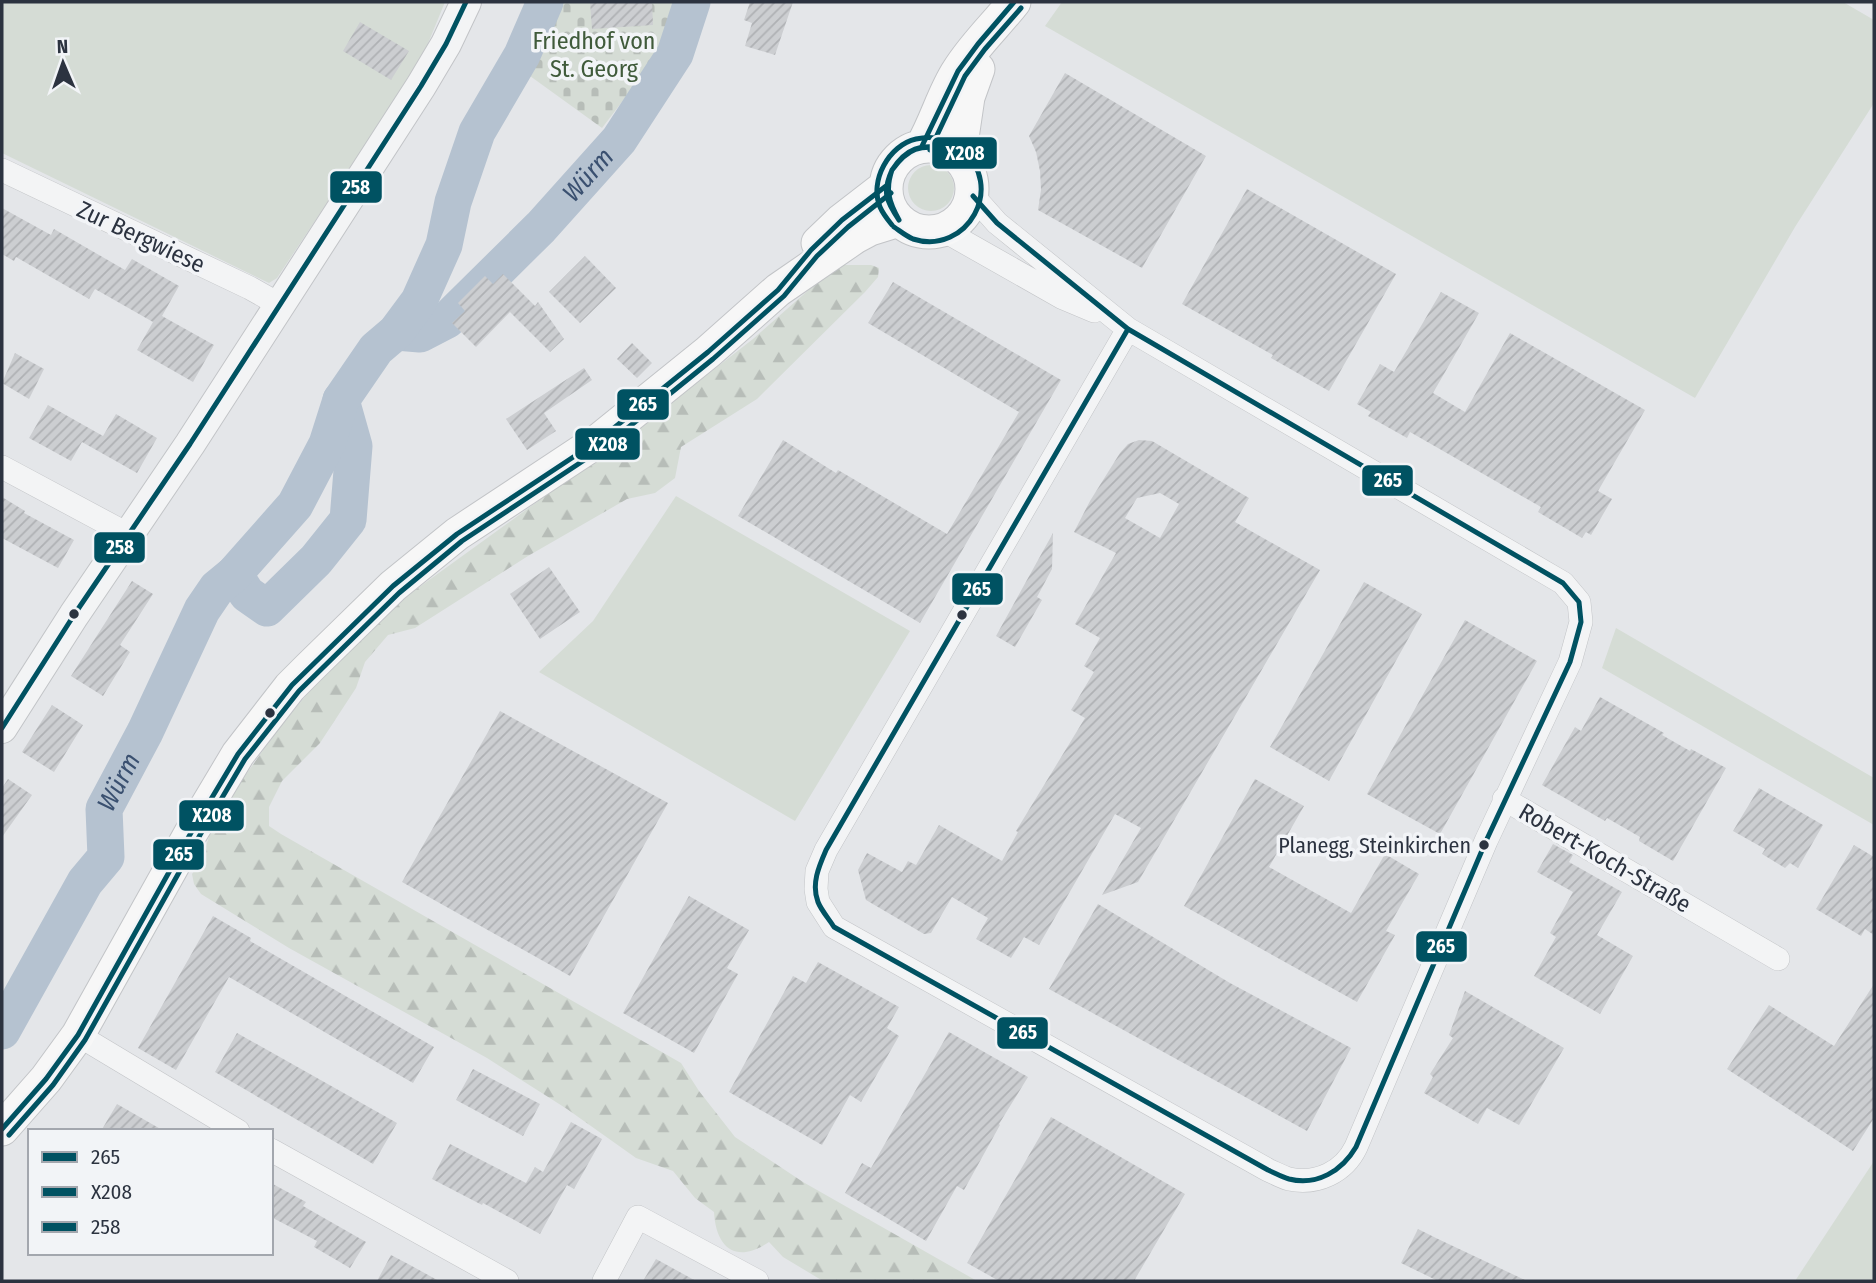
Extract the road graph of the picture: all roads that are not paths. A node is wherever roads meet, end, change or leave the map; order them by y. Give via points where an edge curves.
1 (466, 2) edge
2 (1012, 4) edge
3 (922, 146) junction
4 (959, 158) junction
5 (2, 170) edge
6 (886, 186) junction
7 (973, 195) junction
8 (899, 220) junction
9 (943, 230) junction
10 (778, 290) junction
11 (280, 305) junction
12 (1122, 325) junction
13 (2, 467) edge
14 (129, 535) junction
15 (2, 728) edge
16 (1504, 799) junction
17 (1778, 959) dead end
18 (78, 1035) junction
19 (2, 1129) edge
20 (235, 1129) edge
21 (273, 1151) edge
22 (507, 1281) edge
23 (604, 1281) edge
24 (757, 1281) edge

1 - 11 street via 421,86
2 - 3 main road via 956,74
2 - 4 main road via 976,73
3 - 4 main road via 936,146
3 - 6 main road via 893,165
4 - 7 main road via 967,167
5 - 11 street, Zur Bergwiese
6 - 8 main road via 887,199
6 - 10 main road via 817,244
7 - 9 main road via 961,219
7 - 12 street via 997,223
8 - 9 main road via 920,231
8 - 10 main road via 855,237
9 - 12 street via 1063,298
10 - 18 main road via 599,440 457,534 393,586 292,685 238,754
11 - 14 street
12 - 16 street via 1563,583 1571,592 1579,602 1581,622 1570,662
12 - 16 street, Robert-Koch-Straße via 827,850 817,871 816,888 818,902 834,927 1268,1170 1289,1179 1316,1179 1351,1157
13 - 14 street
14 - 15 street
16 - 17 street, Robert-Koch-Straße
18 - 19 main road
18 - 20 street
21 - 22 street
23 - 24 street via 638,1217

